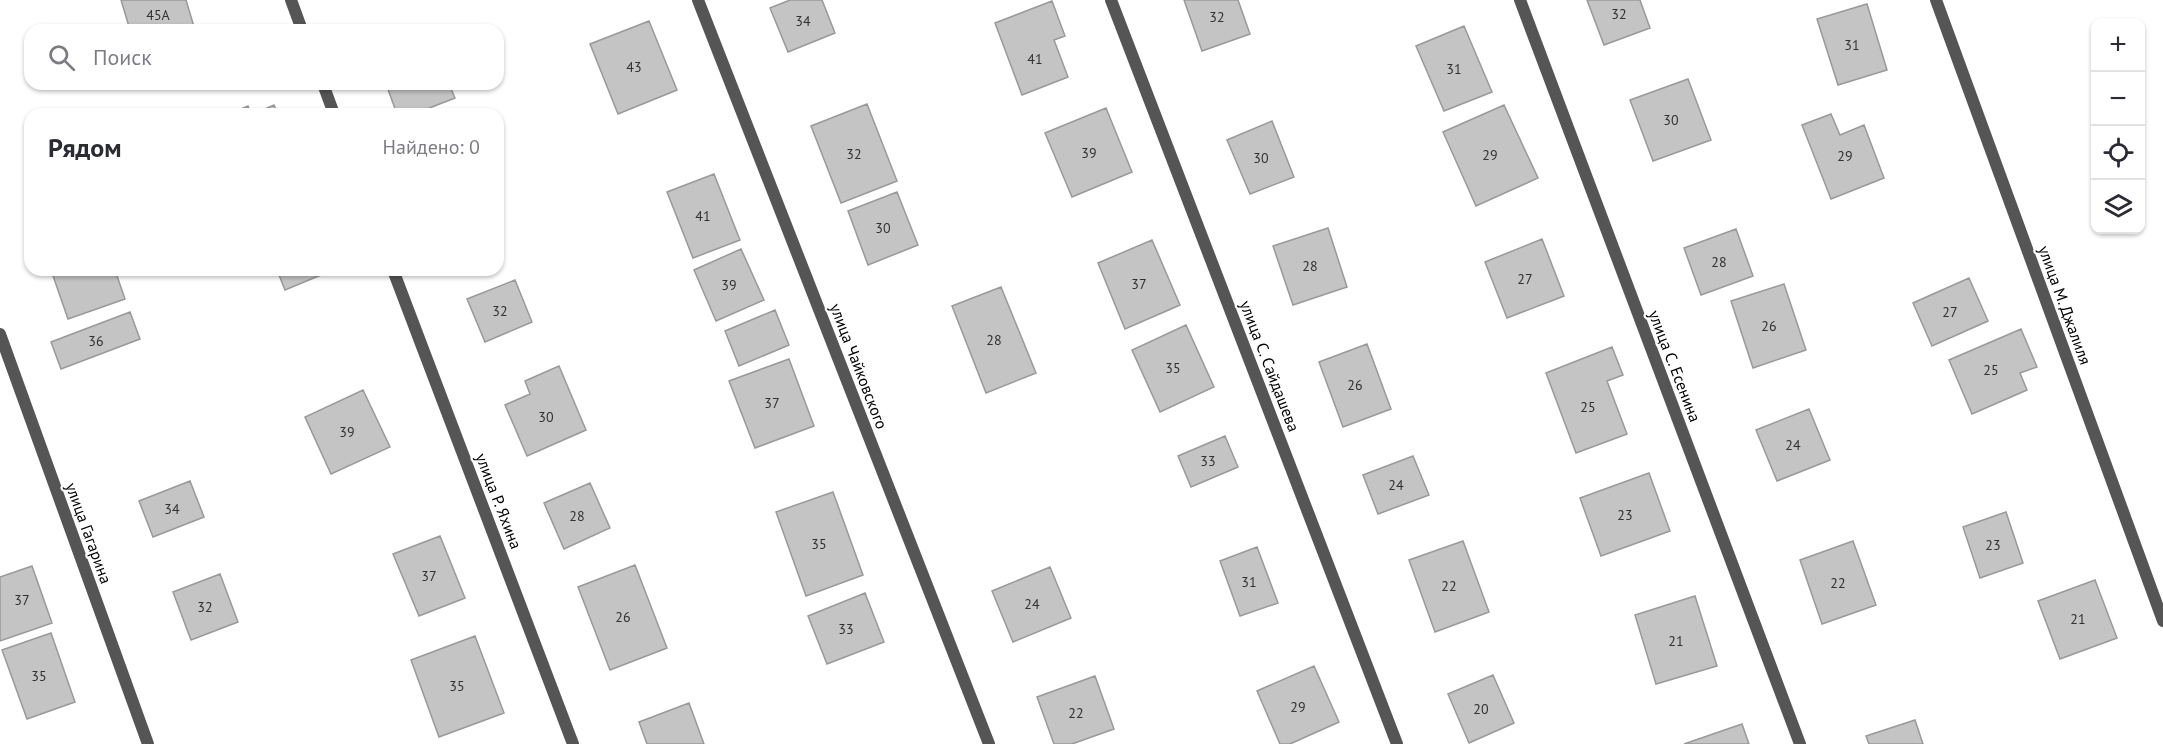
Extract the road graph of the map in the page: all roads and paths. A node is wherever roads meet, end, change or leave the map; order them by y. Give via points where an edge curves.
1 (291, 0) edge
2 (698, 0) edge
3 (1111, 0) edge
4 (1520, 0) edge
5 (1936, 0) edge
6 (300, 24) edge
7 (324, 90) edge
8 (332, 108) edge
9 (395, 276) edge
10 (0, 334) edge
11 (2163, 621) edge
12 (148, 744) edge
13 (573, 744) edge
14 (989, 744) edge
15 (1397, 744) edge
16 (1800, 744) edge

1 - 6 street
2 - 14 street, улица Чайковского
3 - 15 street, улица С. Сайдашева
4 - 16 street, улица С. Есенина
5 - 11 street, улица М. Джалиля
7 - 8 street
9 - 13 street, улица Р. Яхина
10 - 12 street, улица Гагарина

